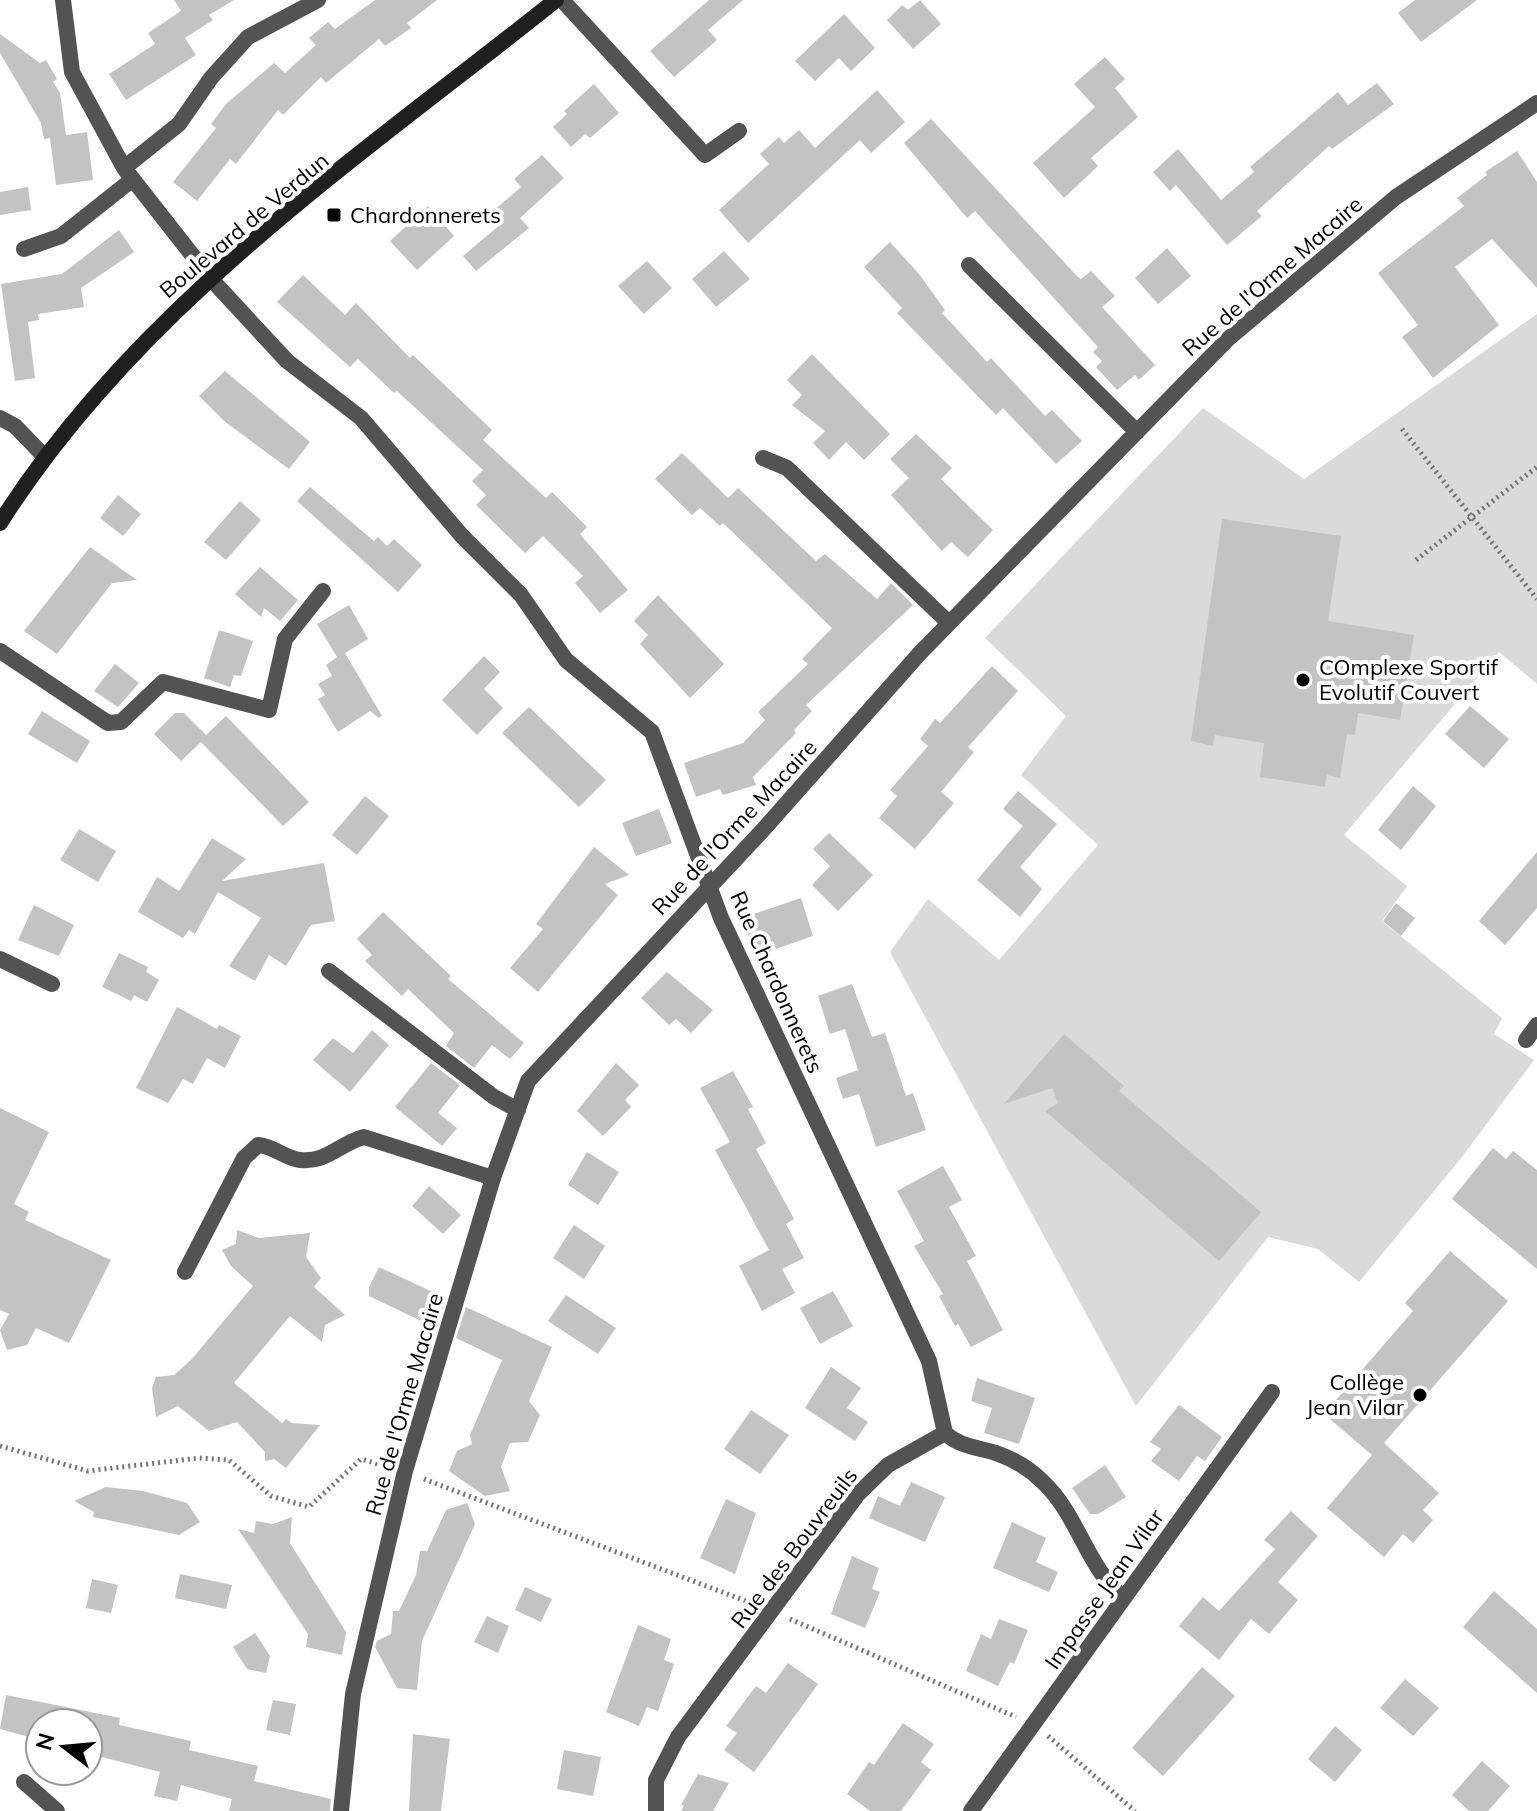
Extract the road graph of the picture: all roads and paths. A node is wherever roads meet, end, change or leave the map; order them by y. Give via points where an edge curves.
1 (63, 0) edge
2 (318, 0) edge
3 (559, 0) edge
4 (1537, 103) edge
5 (739, 131) dead end
6 (128, 173) junction
7 (24, 249) dead end
8 (969, 265) dead end
9 (211, 279) junction
10 (0, 418) edge
11 (1402, 429) dead end
12 (1137, 432) junction
13 (44, 456) junction
14 (763, 458) dead end
15 (1537, 467) edge
16 (1472, 517) junction
17 (0, 523) edge
18 (1416, 560) dead end
19 (323, 591) dead end
20 (1537, 599) edge
21 (949, 623) junction
22 (0, 651) edge
23 (711, 885) junction
24 (0, 959) edge
25 (329, 971) dead end
26 (52, 984) dead end
27 (1537, 1025) edge
28 (1526, 1040) dead end
29 (518, 1110) junction
30 (493, 1178) junction
31 (185, 1272) dead end
32 (1272, 1392) dead end
33 (945, 1433) junction
34 (0, 1446) edge
35 (405, 1471) junction
36 (1124, 1598) junction
37 (28, 1787) edge
38 (57, 1811) edge
39 (341, 1811) edge
40 (656, 1811) edge
41 (971, 1811) edge

1 - 6 street, Rue Chardonnerets via 72,72
2 - 6 street via 248,37 179,124
3 - 5 street via 705,155
3 - 9 main road, Boulevard de Verdun
4 - 12 street, Rue de l'Orme Macaire via 1396,197 1228,339
6 - 7 street via 61,236
6 - 9 street, Rue Chardonnerets
8 - 12 street
9 - 13 main road, Boulevard de Verdun via 127,359
9 - 23 street, Rue Chardonnerets via 287,361 361,418 462,536 521,595 566,660 652,732
10 - 13 street
11 - 16 path
12 - 21 street, Rue de l'Orme Macaire
13 - 17 main road, Boulevard de Verdun
14 - 21 street via 787,468
15 - 16 path
16 - 18 path
16 - 20 path
19 - 22 street via 285,639 269,710 163,682 121,722 108,723
21 - 23 street, Rue de l'Orme Macaire
23 - 29 street, Rue de l'Orme Macaire via 528,1081
23 - 33 street, Rue Chardonnerets via 727,932 929,1361
24 - 26 street
25 - 29 street
27 - 28 street
29 - 30 street, Rue de l'Orme Macaire
30 - 31 street via 364,1137 352,1139 326,1158 299,1160 258,1145 244,1158
30 - 35 street, Rue de l'Orme Macaire
32 - 36 street, Impasse Jean Vilar
33 - 36 street via 1035,1475 1068,1511 1096,1566
33 - 40 street, Rue des Bouvreuils via 888,1465 858,1494 678,1737 656,1780
34 - 35 path via 88,1471 199,1458 229,1460 271,1496 309,1507 361,1459
35 - 39 street, Rue de l'Orme Macaire via 353,1694
36 - 41 street, Impasse Jean Vilar
37 - 38 street

